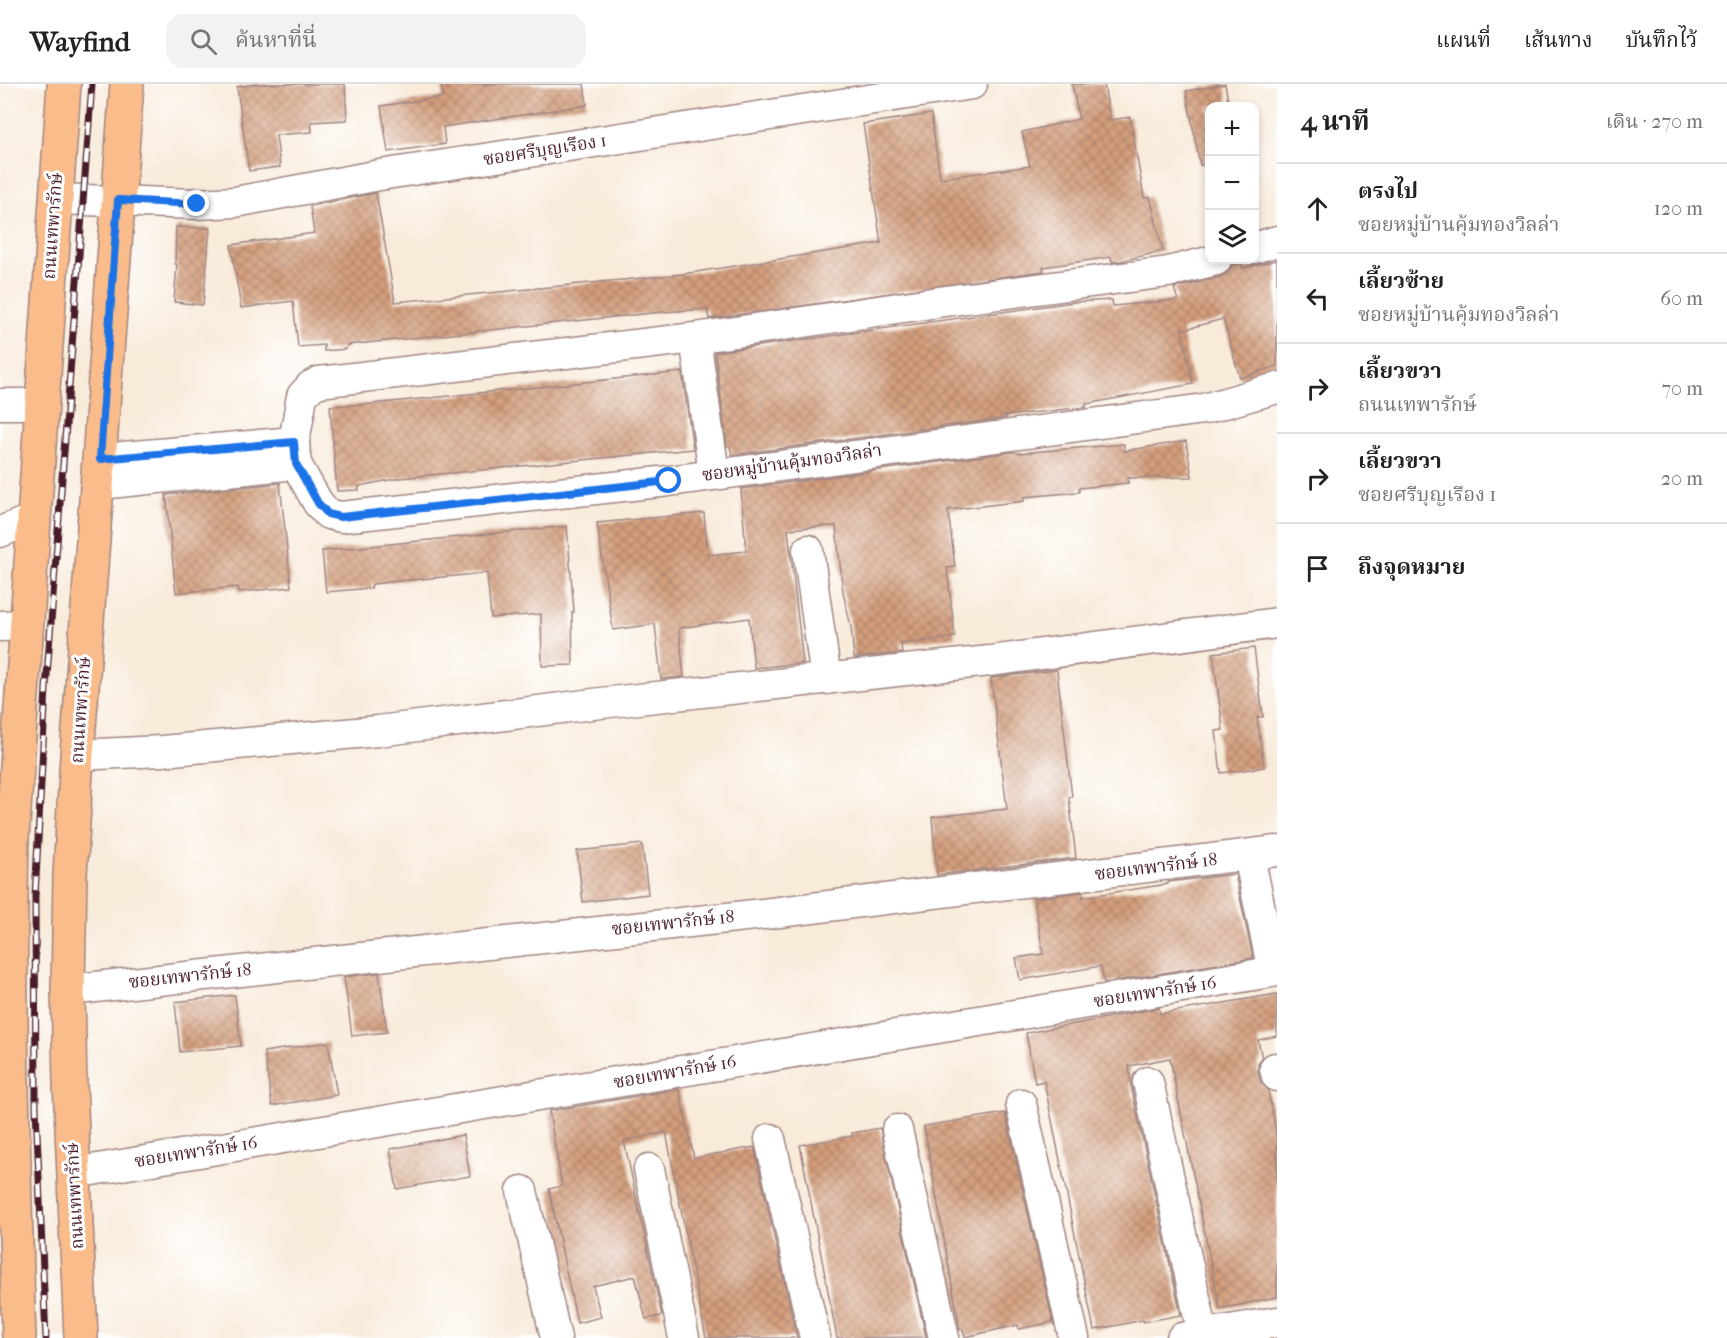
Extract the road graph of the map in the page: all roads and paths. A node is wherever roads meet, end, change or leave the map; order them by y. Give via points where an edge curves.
1 (64, 84) edge
2 (127, 84) edge
3 (972, 84) edge
4 (55, 199) junction
5 (118, 200) junction
6 (1277, 241) edge
7 (1259, 246) edge
8 (1205, 263) edge
9 (695, 338) junction
10 (1277, 388) edge
11 (0, 404) edge
12 (41, 404) junction
13 (295, 453) junction
14 (99, 472) junction
15 (714, 474) junction
16 (33, 519) junction
17 (0, 532) edge
18 (808, 550) dead end
19 (1277, 623) edge
20 (13, 626) edge
21 (826, 679) junction
22 (77, 755) junction
23 (1263, 854) edge
24 (1275, 971) edge
25 (68, 990) junction
26 (5, 1049) edge
27 (1148, 1082) dead end
28 (6, 1089) edge
29 (1021, 1104) dead end
30 (897, 1131) dead end
31 (771, 1138) dead end
32 (649, 1169) dead end
33 (74, 1173) junction
34 (522, 1191) dead end
35 (7, 1202) edge
36 (1277, 1322) edge
37 (1193, 1337) edge
38 (19, 1338) edge
39 (81, 1338) edge
40 (556, 1338) edge
41 (684, 1338) edge
42 (815, 1338) edge
43 (944, 1338) edge
44 (1074, 1338) edge

1 - 4 main road, ถนนเทพารักษ์
2 - 5 main road, ถนนเทพารักษ์
3 - 5 street, ซอยศรีบุญเรือง 1 via 380,175 235,202
4 - 5 street, ซอยศรีบุญเรือง 1
4 - 12 main road, ถนนเทพารักษ์
5 - 14 main road, ถนนเทพารักษ์
6 - 7 street
8 - 9 street via 1168,272
9 - 13 street via 319,382 302,396
9 - 15 street
10 - 15 street, ซอยหมู่บ้านคุ้มทองวิลล่า via 1204,409
11 - 12 street
12 - 16 main road, ถนนเทพารักษ์
13 - 14 street
13 - 15 street, ซอยหมู่บ้านคุ้มทองวิลล่า via 318,503 328,514 341,517
14 - 22 main road, ถนนเทพารักษ์
16 - 17 street
16 - 20 main road, ถนนเทพารักษ์
18 - 21 street
19 - 21 street
20 - 26 main road, ถนนเทพารักษ์ via 12,839
21 - 22 street via 378,731
22 - 25 main road, ถนนเทพารักษ์
23 - 24 street
23 - 25 street, ซอยเทพารักษ์ 18
24 - 33 street, ซอยเทพารักษ์ 16
25 - 33 main road, ถนนเทพารักษ์
26 - 28 main road, ถนนเทพารักษ์
27 - 37 street
28 - 35 main road, ถนนเทพารักษ์
29 - 44 street
30 - 43 street
31 - 42 street
32 - 41 street
33 - 39 main road, ถนนเทพารักษ์
34 - 40 street
35 - 38 main road, ถนนเทพารักษ์
36 - 37 street

